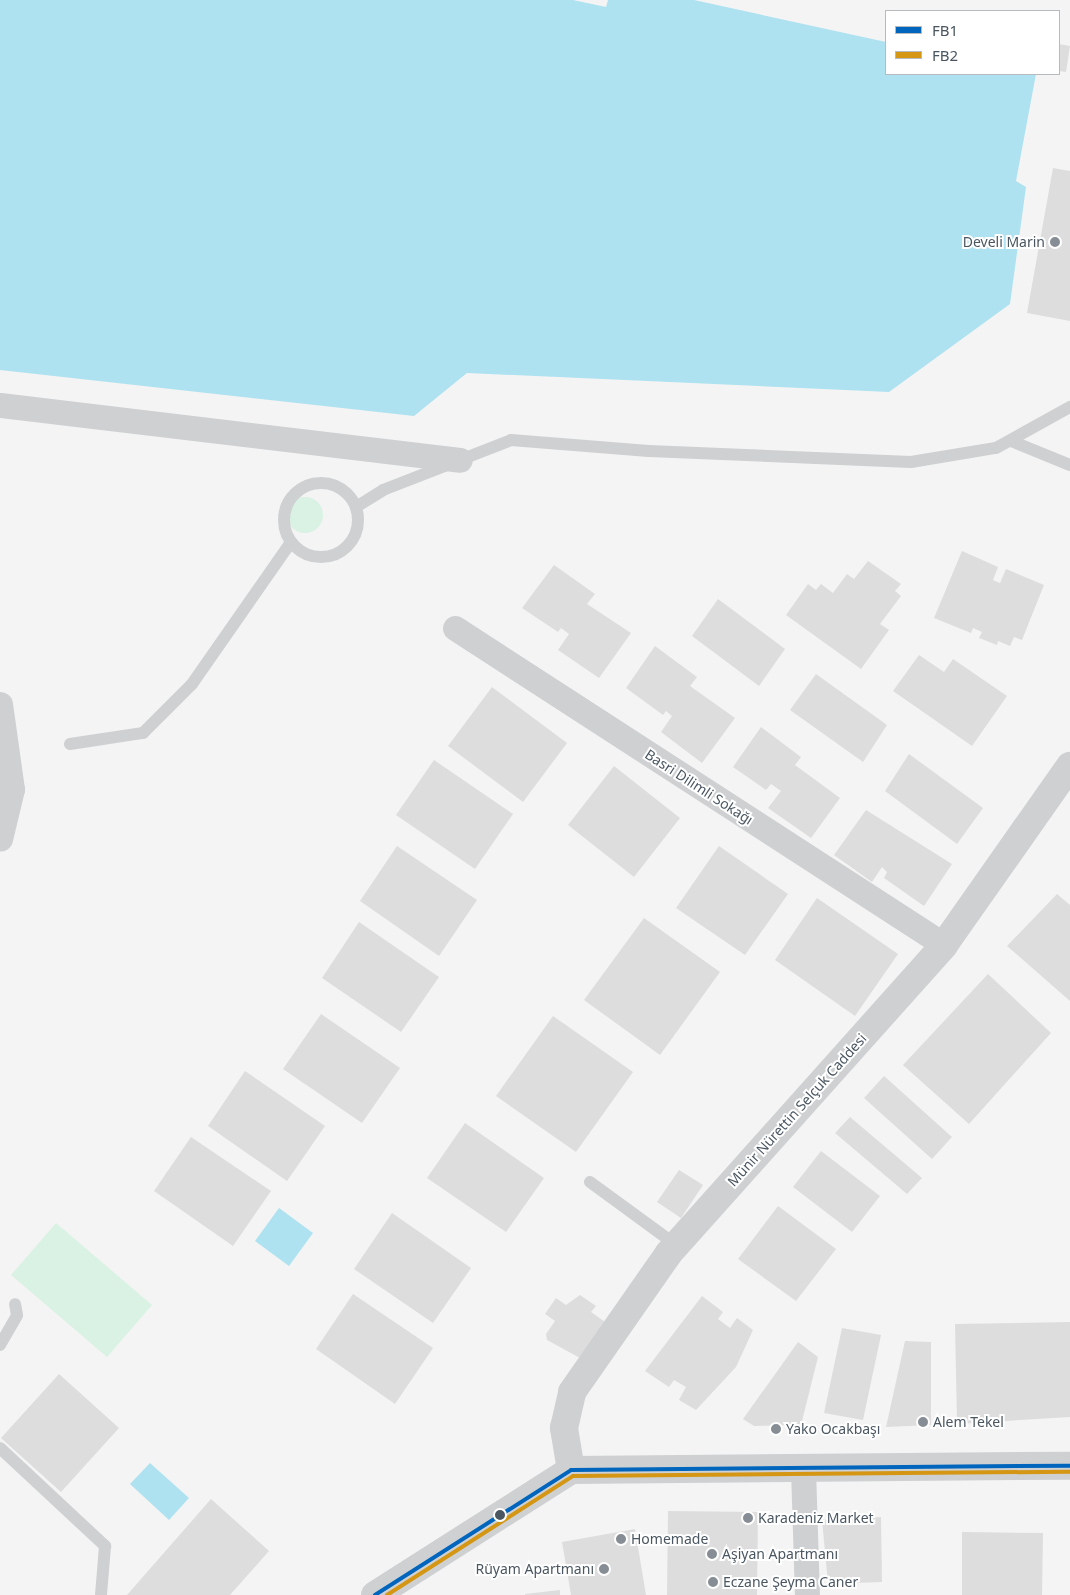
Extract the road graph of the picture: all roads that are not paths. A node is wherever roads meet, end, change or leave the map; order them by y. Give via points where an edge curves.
1 (0, 405) edge
2 (1070, 408) edge
3 (1011, 441) junction
4 (460, 460) junction
5 (1069, 464) edge
6 (356, 507) junction
7 (292, 542) junction
8 (454, 628) dead end
9 (0, 704) edge
10 (70, 744) dead end
11 (1070, 766) edge
12 (0, 839) edge
13 (944, 945) junction
14 (590, 1182) dead end
15 (676, 1245) junction
16 (15, 1304) dead end
17 (0, 1345) edge
18 (0, 1448) edge
19 (1070, 1466) edge
20 (803, 1469) junction
21 (572, 1470) junction
22 (101, 1595) edge
23 (375, 1595) edge
24 (807, 1595) edge

1 - 4 street
2 - 3 lane
3 - 4 lane via 911,462 649,451 512,440
3 - 5 lane
4 - 6 lane via 382,490
6 - 7 lane via 357,530 352,541 334,555 310,555
6 - 7 lane via 336,486 313,484 301,489 286,508 286,532
7 - 10 lane via 192,684 143,733
8 - 13 street, Basri Dilimli Sokağı
9 - 12 street via 12,789
11 - 13 street, Münir Nürettin Selçuk Caddesi
13 - 15 street, Münir Nürettin Selçuk Caddesi
14 - 15 lane
15 - 21 street, Münir Nürettin Selçuk Caddesi via 572,1392 564,1428
16 - 17 lane via 17,1315
18 - 22 lane via 105,1546
19 - 20 street
20 - 21 street
20 - 24 street
21 - 23 street

